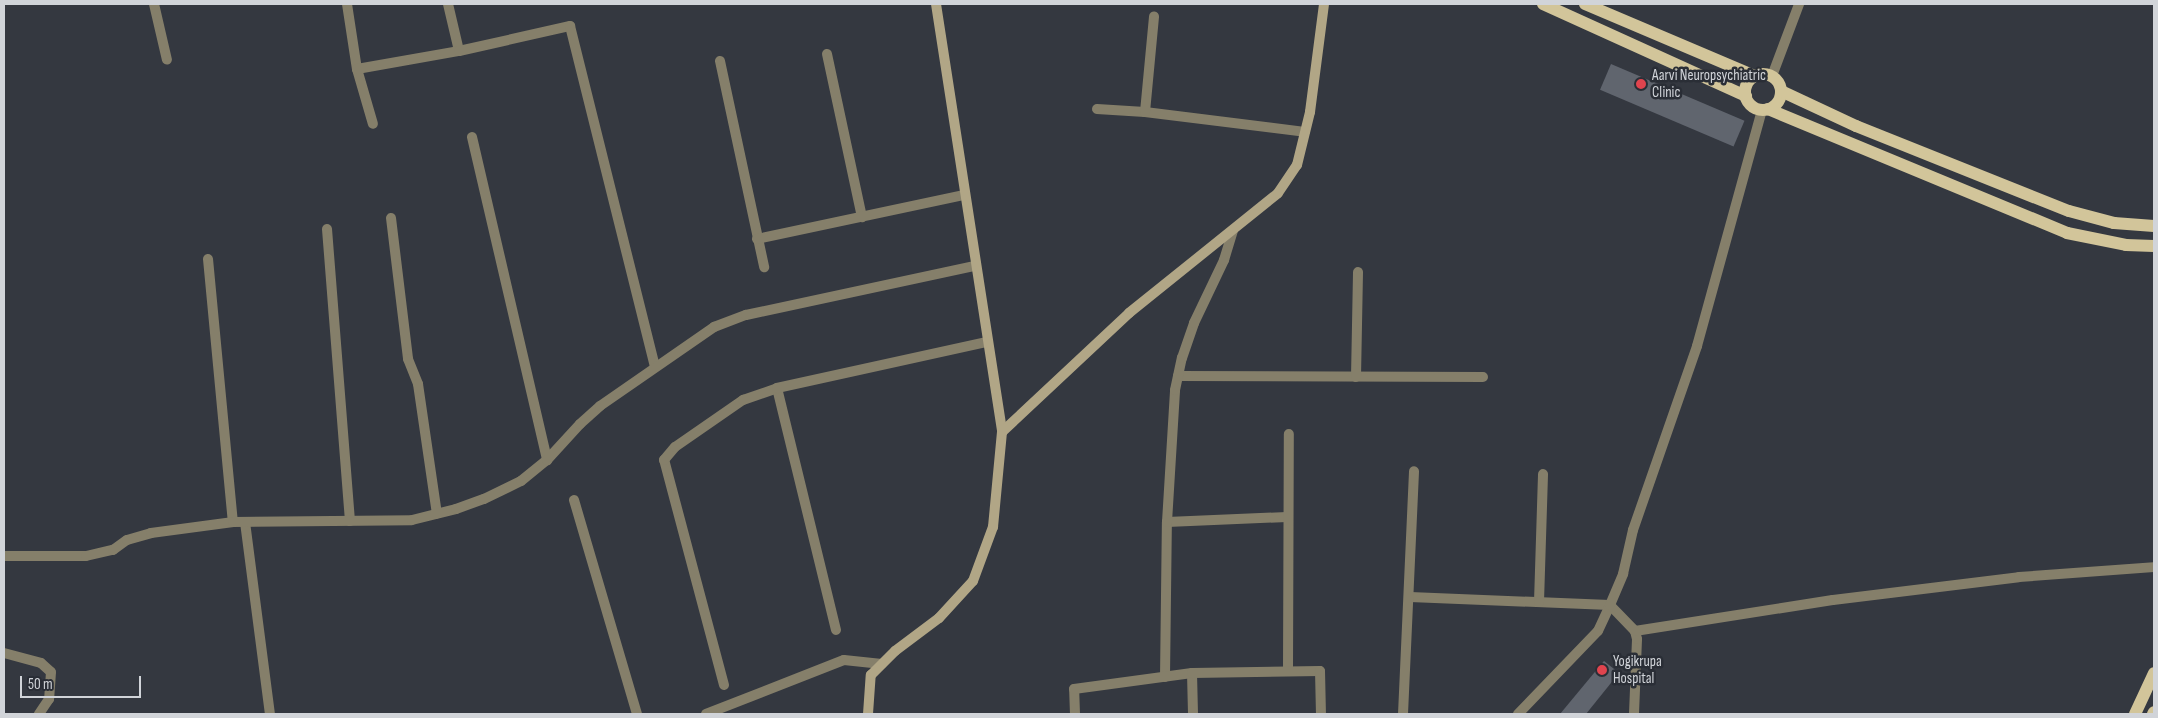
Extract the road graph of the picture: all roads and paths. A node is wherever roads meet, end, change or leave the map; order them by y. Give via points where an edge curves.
1 (154, 4) edge
2 (347, 4) edge
3 (448, 4) edge
4 (936, 4) edge
5 (1324, 4) edge
6 (1543, 4) edge
7 (1585, 4) edge
8 (1799, 4) edge
9 (1154, 16) dead end
10 (459, 51) junction
11 (827, 54) dead end
12 (166, 60) dead end
13 (720, 61) dead end
14 (357, 69) junction
15 (1755, 76) junction
16 (1772, 76) junction
17 (1781, 91) junction
18 (1746, 96) junction
19 (1097, 109) dead end
20 (1765, 109) junction
21 (1145, 112) junction
22 (373, 124) dead end
23 (1305, 132) junction
24 (472, 138) dead end
25 (964, 194) junction
26 (2072, 212) junction
27 (862, 216) junction
28 (391, 218) dead end
29 (2154, 226) edge
30 (327, 229) dead end
31 (1233, 230) junction
32 (2067, 233) junction
33 (757, 239) junction
34 (2154, 246) edge
35 (208, 259) dead end
36 (975, 266) junction
37 (764, 267) dead end
38 (1358, 272) dead end
39 (987, 342) junction
40 (655, 367) junction
41 (1178, 376) junction
42 (1356, 377) junction
43 (1483, 377) dead end
44 (777, 388) junction
45 (1002, 432) junction
46 (1289, 434) dead end
47 (548, 460) junction
48 (1414, 471) dead end
49 (1543, 474) dead end
50 (574, 500) dead end
51 (437, 514) junction
52 (1287, 517) junction
53 (350, 521) junction
54 (233, 522) junction
55 (245, 522) junction
56 (1167, 522) junction
57 (4, 556) edge
58 (2154, 567) edge
59 (1410, 597) junction
60 (1539, 602) junction
61 (1610, 605) junction
62 (836, 630) dead end
63 (1635, 631) junction
64 (4, 653) edge
65 (882, 664) junction
66 (1288, 671) junction
67 (1192, 673) junction
68 (2154, 673) edge
69 (1166, 677) junction
70 (724, 685) dead end
71 (39, 714) edge
72 (270, 714) edge
73 (637, 714) edge
74 (706, 714) edge
75 (868, 714) edge
76 (1075, 714) edge
77 (1193, 714) edge
78 (1321, 714) edge
79 (1403, 714) edge
80 (1518, 714) edge
81 (1634, 714) edge
82 (2135, 714) edge

1 - 12 street
2 - 14 street
3 - 10 street
4 - 25 main road
5 - 23 main road
6 - 18 main road
7 - 15 main road
8 - 16 street
9 - 21 street
10 - 14 street
10 - 40 street via 570,26
11 - 27 street
13 - 33 street
14 - 22 street
15 - 16 main road
15 - 18 main road via 1747,85
16 - 17 main road
17 - 20 main road via 1778,103
17 - 26 main road via 1856,126
18 - 20 main road via 1752,106
19 - 21 street
20 - 32 main road
20 - 61 street via 1697,346
21 - 23 street
23 - 31 main road via 1297,165 1278,193
24 - 47 street
25 - 27 street
25 - 36 main road
26 - 29 main road via 2114,223
26 - 32 main road
27 - 33 street
28 - 51 street via 408,359 418,384
30 - 53 street
31 - 41 street via 1224,260 1194,323
31 - 45 main road via 1129,313
32 - 34 main road via 2126,245
33 - 37 street
35 - 54 street
36 - 39 main road
36 - 40 street via 746,315 714,327
38 - 42 street
39 - 44 street
39 - 45 main road
40 - 47 street via 588,417
41 - 42 street
41 - 56 street via 1172,410
42 - 43 street
44 - 62 street
44 - 70 street via 743,400 681,442 664,460
45 - 65 main road via 993,527 974,581 940,618 894,651
46 - 52 street
47 - 51 street via 507,488 472,504
48 - 59 street
49 - 60 street
50 - 73 street
51 - 53 street via 412,520
52 - 56 street
52 - 66 street
53 - 55 street
54 - 55 street
54 - 57 street via 151,533 127,540 113,550 86,556
55 - 72 street
56 - 69 street
58 - 63 street via 2019,577 1833,600
59 - 60 street
59 - 79 street
60 - 61 street
61 - 63 street
61 - 80 street via 1598,631
63 - 81 street via 1638,639
64 - 71 street via 40,663 52,672 49,699
65 - 74 street via 844,660
65 - 75 main road via 872,675
66 - 67 street
66 - 78 street via 1320,671
67 - 69 street
67 - 77 street
68 - 82 main road
69 - 76 street via 1074,689

